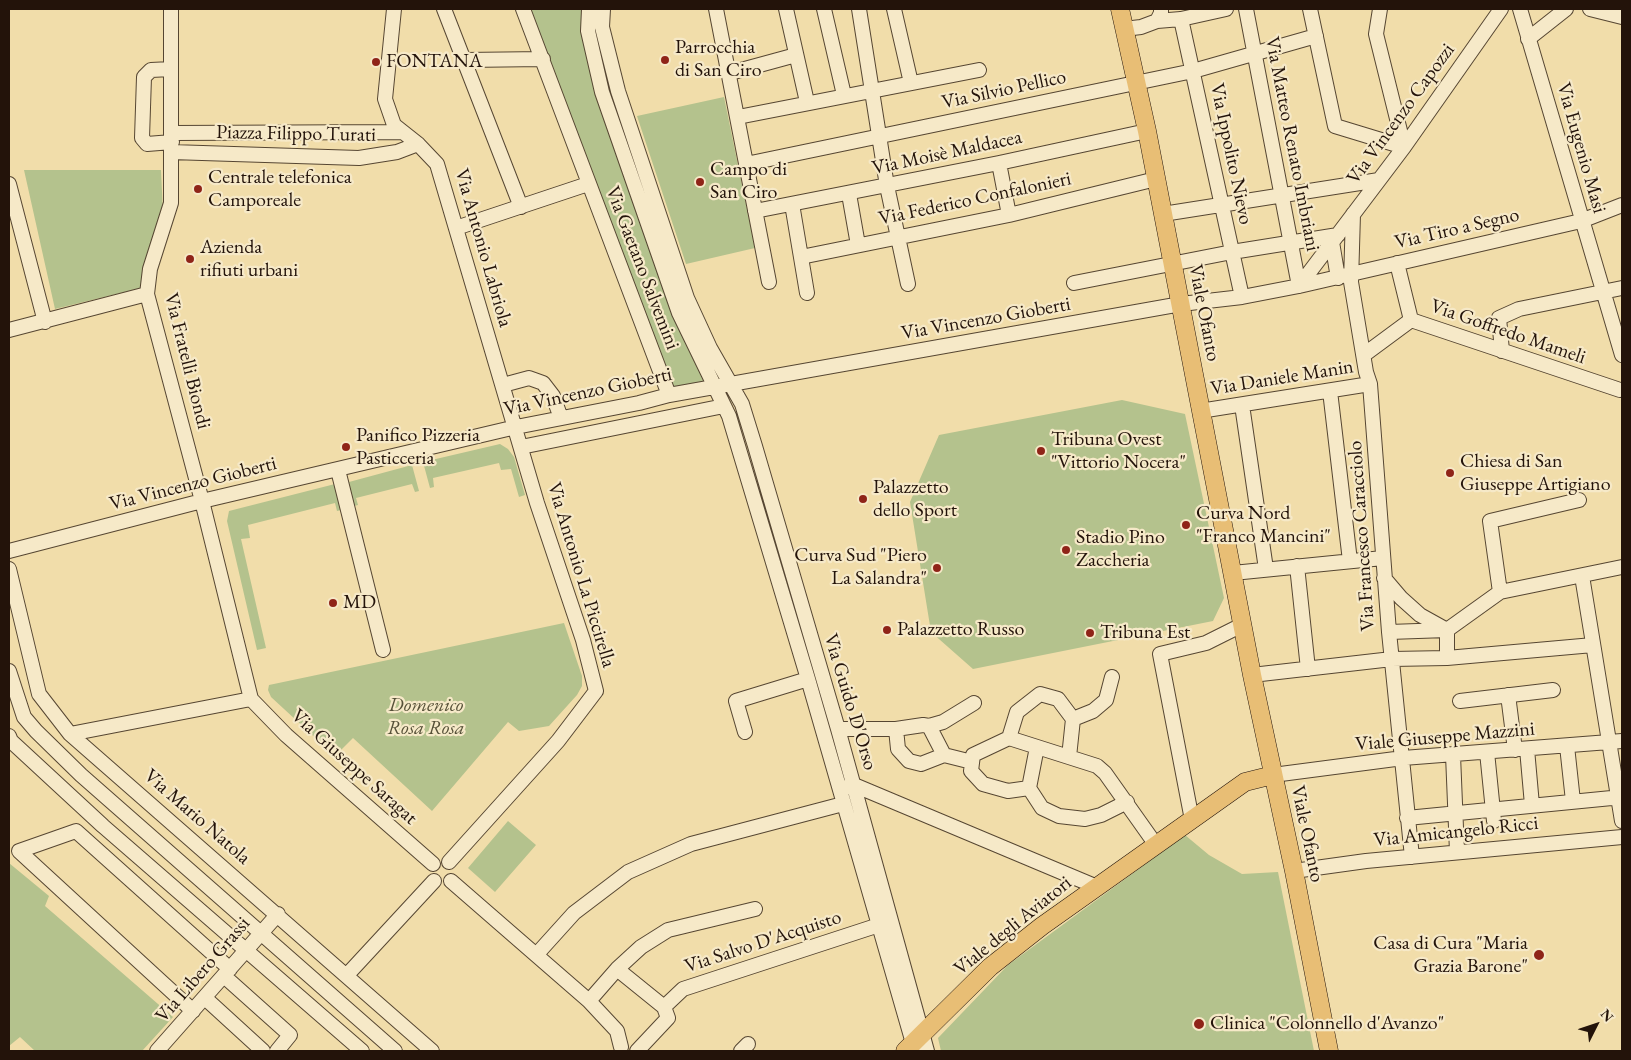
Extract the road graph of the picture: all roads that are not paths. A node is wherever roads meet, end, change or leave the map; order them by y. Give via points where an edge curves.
1 (170, 9) edge
2 (394, 9) edge
3 (444, 9) edge
4 (523, 9) edge
5 (588, 9) edge
6 (603, 9) edge
7 (716, 9) edge
8 (786, 9) edge
9 (824, 9) edge
10 (859, 9) edge
11 (894, 9) edge
12 (1120, 9) edge
13 (1226, 9) edge
14 (1246, 9) edge
15 (1310, 9) edge
16 (1380, 9) edge
17 (1501, 9) edge
18 (1520, 9) edge
19 (1566, 9) edge
20 (1590, 9) edge
21 (1617, 13) edge
22 (1159, 15) edge
23 (1181, 19) junction
24 (1124, 29) junction
25 (1316, 36) junction
26 (1528, 39) junction
27 (1254, 54) junction
28 (796, 55) junction
29 (543, 59) junction
30 (465, 60) junction
31 (171, 69) junction
32 (979, 70) dead end
33 (1193, 71) junction
34 (730, 74) junction
35 (911, 82) junction
36 (1137, 83) junction
37 (872, 89) junction
38 (844, 95) junction
39 (807, 102) junction
40 (738, 117) junction
41 (1147, 130) junction
42 (402, 132) junction
43 (880, 137) junction
44 (172, 142) junction
45 (418, 144) junction
46 (1404, 147) junction
47 (999, 163) junction
48 (746, 164) junction
49 (637, 172) junction
50 (1156, 179) junction
51 (1379, 180) junction
52 (9, 184) edge
53 (588, 184) junction
54 (887, 186) junction
55 (849, 194) junction
56 (645, 195) junction
57 (1281, 195) junction
58 (792, 204) junction
59 (1222, 204) junction
60 (1622, 205) edge
61 (521, 207) junction
62 (755, 211) junction
63 (1163, 214) junction
64 (1353, 214) junction
65 (1009, 215) junction
66 (1582, 221) junction
67 (456, 228) junction
68 (898, 236) junction
69 (1335, 238) junction
70 (1290, 242) junction
71 (858, 245) junction
72 (1232, 252) junction
73 (801, 257) junction
74 (1173, 263) junction
75 (1397, 263) junction
76 (1344, 276) junction
77 (769, 282) dead end
78 (1074, 283) dead end
79 (908, 284) dead end
80 (1298, 286) junction
81 (1622, 288) edge
82 (1605, 292) junction
83 (807, 293) dead end
84 (147, 294) junction
85 (1242, 297) junction
86 (1181, 304) junction
87 (1411, 320) junction
88 (45, 322) junction
89 (9, 330) edge
90 (1502, 351) junction
91 (1365, 354) junction
92 (1622, 356) edge
93 (732, 384) junction
94 (1370, 384) junction
95 (503, 385) junction
96 (715, 388) junction
97 (1330, 391) junction
98 (1622, 392) edge
99 (669, 395) junction
100 (1242, 405) junction
101 (724, 406) junction
102 (1200, 411) junction
103 (561, 418) junction
104 (516, 427) junction
105 (521, 447) junction
106 (338, 470) junction
107 (1579, 500) dead end
108 (202, 501) junction
109 (9, 551) edge
110 (1383, 558) junction
111 (1350, 561) junction
112 (1297, 566) junction
113 (1622, 567) edge
114 (9, 568) edge
115 (1266, 570) junction
116 (1233, 573) junction
117 (1582, 576) junction
118 (1384, 578) junction
119 (1500, 592) junction
120 (1242, 626) junction
121 (1447, 630) junction
122 (1388, 632) junction
123 (1593, 645) junction
124 (383, 650) dead end
125 (1447, 658) junction
126 (1392, 659) junction
127 (1308, 669) junction
128 (9, 670) edge
129 (1252, 674) junction
130 (1112, 677) dead end
131 (808, 679) junction
132 (1553, 690) dead end
133 (1508, 696) junction
134 (251, 699) junction
135 (1460, 701) dead end
136 (974, 703) dead end
137 (1073, 719) junction
138 (929, 726) junction
139 (838, 729) junction
140 (896, 729) junction
141 (746, 732) dead end
142 (70, 734) junction
143 (9, 736) edge
144 (1008, 738) junction
145 (1616, 742) edge
146 (1567, 746) junction
147 (1037, 747) junction
148 (1521, 749) junction
149 (1487, 752) junction
150 (944, 755) junction
151 (1453, 755) junction
152 (1069, 757) junction
153 (1403, 758) junction
154 (972, 762) junction
155 (1273, 775) junction
156 (854, 786) junction
157 (1029, 788) junction
158 (839, 789) junction
159 (1620, 797) edge
160 (1573, 801) junction
161 (1127, 802) junction
162 (843, 804) junction
163 (1532, 805) junction
164 (1454, 813) junction
165 (1494, 815) junction
166 (1407, 818) junction
167 (1192, 820) junction
168 (1622, 821) edge
169 (1622, 837) edge
170 (1156, 844) junction
171 (1456, 852) junction
172 (1412, 856) junction
173 (449, 862) junction
174 (433, 864) junction
175 (1294, 870) junction
176 (434, 881) junction
177 (451, 881) junction
178 (1097, 887) junction
179 (754, 909) dead end
180 (278, 914) junction
181 (879, 925) junction
182 (262, 932) junction
183 (247, 950) junction
184 (537, 954) junction
185 (617, 968) junction
186 (227, 972) junction
187 (347, 975) junction
188 (205, 998) junction
189 (590, 1001) junction
190 (664, 1007) junction
191 (194, 1010) junction
192 (916, 1046) edge
193 (621, 1050) edge
194 (158, 1051) edge
195 (263, 1051) edge
196 (276, 1051) edge
197 (362, 1051) edge
198 (395, 1051) edge
199 (432, 1051) edge
200 (638, 1051) edge
201 (1329, 1051) edge

1 - 31 street, Via Fratelli Biondi
2 - 42 street, Via Antonio Labriola via 385,99 394,125
3 - 30 street
4 - 29 street, Via Gaetano Salvemini
5 - 49 street, Via Gaetano Salvemini via 588,31 602,92
6 - 49 street, Via Gaetano Salvemini via 602,27
7 - 34 street
8 - 28 street
9 - 38 street
10 - 37 street
11 - 35 street
12 - 24 main road, Viale Ofanto
13 - 23 street
14 - 27 street, Via Matteo Renato Imbriani
15 - 25 street
16 - 46 street via 1376,34
17 - 46 street, Via Vincenzo Capozzi
18 - 26 street, Via Eugenio Masi
19 - 26 street
20 - 21 street
22 - 23 street
22 - 24 street via 1141,27
23 - 33 street, Via Ippolito Nievo
24 - 36 main road, Viale Ofanto
25 - 27 street, Via Silvio Pellico
25 - 46 street via 1335,126
26 - 66 street, Via Eugenio Masi
27 - 33 street, Via Silvio Pellico
27 - 57 street, Via Matteo Renato Imbriani
28 - 34 street
28 - 39 street
29 - 30 street
29 - 53 street, Via Gaetano Salvemini
30 - 61 street
31 - 44 street, Via Fratelli Biondi
31 - 44 street via 151,70 144,77 142,138 147,144
32 - 35 street, Via Silvio Pellico
33 - 36 street, Via Silvio Pellico
33 - 59 street, Via Ippolito Nievo
34 - 40 street
35 - 37 street, Via Silvio Pellico
36 - 41 main road, Viale Ofanto
36 - 43 street, Via Silvio Pellico
37 - 38 street, Via Silvio Pellico
37 - 43 street
38 - 39 street, Via Silvio Pellico
39 - 40 street, Via Silvio Pellico
40 - 48 street
41 - 47 street, Via Moisè Maldacea
41 - 50 main road, Viale Ofanto
42 - 44 street, Piazza Filippo Turati
42 - 45 street, Via Antonio Labriola
43 - 48 street, Via Silvio Pellico
43 - 54 street
44 - 45 street, Piazza Filippo Turati via 359,158 397,152
44 - 84 street, Via Fratelli Biondi via 171,203 150,269
45 - 67 street, Via Antonio Labriola via 437,164
46 - 51 street, Via Vincenzo Capozzi
47 - 54 street, Via Moisè Maldacea
47 - 65 street
48 - 62 street
49 - 56 street, Via Gaetano Salvemini
50 - 63 main road, Viale Ofanto
50 - 65 street, Via Federico Confalonieri
51 - 57 street
51 - 64 street, Via Vincenzo Capozzi
52 - 88 street
53 - 61 street, Via Gaetano Salvemini
53 - 99 street, Via Gaetano Salvemini
54 - 55 street, Via Moisè Maldacea
54 - 68 street
55 - 58 street, Via Moisè Maldacea
55 - 71 street
56 - 93 street, Via Gaetano Salvemini via 710,348
56 - 96 street, Via Gaetano Salvemini via 679,313
57 - 59 street
57 - 70 street, Via Matteo Renato Imbriani
58 - 62 street, Via Moisè Maldacea
58 - 73 street
59 - 63 street
59 - 72 street, Via Ippolito Nievo
60 - 66 street, Via Tiro a Segno
61 - 67 street, Via Gaetano Salvemini
62 - 77 street
63 - 74 main road, Viale Ofanto
64 - 69 street, Via Vincenzo Capozzi
64 - 76 street, Via Francesco Caracciolo
65 - 68 street, Via Federico Confalonieri
66 - 75 street, Via Tiro a Segno
66 - 82 street, Via Eugenio Masi
67 - 95 street, Via Antonio Labriola
68 - 71 street, Via Federico Confalonieri
68 - 79 street
69 - 70 street
69 - 76 street
69 - 80 street, Via Vincenzo Capozzi
70 - 72 street
70 - 80 street, Via Matteo Renato Imbriani
71 - 73 street, Via Federico Confalonieri
72 - 74 street
72 - 85 street, Via Ippolito Nievo
73 - 83 street
74 - 78 street
74 - 86 main road, Viale Ofanto
75 - 76 street, Via Tiro a Segno
75 - 87 street, Via Goffredo Mameli
76 - 80 street, Via Tiro a Segno
76 - 91 street, Via Francesco Caracciolo
80 - 85 street, Via Tiro a Segno
81 - 82 street
82 - 90 street via 1519,309 1499,318
82 - 92 street, Via Eugenio Masi
84 - 88 street
84 - 108 street, Via Fratelli Biondi
85 - 86 street, Via Vincenzo Gioberti
86 - 93 street, Via Vincenzo Gioberti
86 - 102 main road, Viale Ofanto
87 - 90 street, Via Goffredo Mameli
87 - 91 street
88 - 89 street
90 - 98 street, Via Goffredo Mameli
91 - 94 street, Via Francesco Caracciolo
93 - 96 street, Via Vincenzo Gioberti
93 - 139 street, Via Guido D'Orso via 755,446
94 - 97 street, Via Daniele Manin
94 - 110 street, Via Francesco Caracciolo
95 - 103 street via 529,378 543,384 553,396
95 - 104 street, Via Antonio Labriola
96 - 99 street, Via Vincenzo Gioberti
96 - 101 street, Via Guido D'Orso
97 - 100 street, Via Daniele Manin
97 - 111 street
99 - 103 street, Via Vincenzo Gioberti
100 - 102 street, Via Daniele Manin
100 - 115 street
101 - 105 street, Via Vincenzo Gioberti
101 - 131 street, Via Guido D'Orso
102 - 116 main road, Viale Ofanto
103 - 104 street, Via Vincenzo Gioberti
104 - 105 street, Via Antonio La Piccirella
104 - 106 street, Via Vincenzo Gioberti
105 - 173 street, Via Antonio La Piccirella via 596,691 558,741
106 - 108 street, Via Vincenzo Gioberti
106 - 124 street
107 - 119 street via 1490,521
108 - 109 street, Via Vincenzo Gioberti
108 - 134 street
110 - 111 street
110 - 118 street, Via Francesco Caracciolo
111 - 112 street
112 - 115 street
112 - 127 street
113 - 117 street
114 - 142 street, Via Mario Natola via 39,694
115 - 116 street
116 - 120 main road, Viale Ofanto
117 - 119 street
117 - 123 street
118 - 121 street via 1420,615
118 - 122 street, Via Francesco Caracciolo
119 - 121 street
120 - 129 main road, Viale Ofanto
120 - 167 street via 1206,642 1160,654
121 - 122 street
121 - 125 street
122 - 126 street, Via Francesco Caracciolo
123 - 125 street
123 - 145 street
125 - 126 street
126 - 127 street
126 - 153 street, Via Francesco Caracciolo
127 - 129 street
128 - 182 street via 24,717 36,731 81,775
129 - 155 main road, Viale Ofanto
130 - 137 street via 1106,700 1093,711
131 - 141 street, Via Guido D'Orso via 736,701
131 - 158 street, Via Guido D'Orso
132 - 133 street
133 - 135 street
133 - 148 street
134 - 142 street
134 - 174 street, Via Giuseppe Saragat via 286,735
136 - 138 street via 943,722
137 - 144 street via 1058,699 1040,694 1017,712
137 - 152 street
138 - 140 street
138 - 150 street
139 - 140 street
139 - 156 street, Via Guido D'Orso
140 - 150 street via 898,749 909,761 921,764
142 - 180 street, Via Mario Natola
143 - 183 street via 103,826
144 - 147 street
144 - 154 street via 973,755
145 - 146 street, Viale Giuseppe Mazzini
145 - 159 street
146 - 148 street, Viale Giuseppe Mazzini
146 - 160 street
147 - 152 street
147 - 157 street
148 - 149 street, Viale Giuseppe Mazzini
148 - 163 street
149 - 151 street, Viale Giuseppe Mazzini
149 - 165 street
150 - 154 street
151 - 153 street, Viale Giuseppe Mazzini
151 - 164 street
152 - 161 street via 1096,766
153 - 155 street, Viale Giuseppe Mazzini
153 - 166 street, Via Francesco Caracciolo
154 - 157 street via 971,771 983,784 1008,791
155 - 167 main road, Viale degli Aviatori via 1245,782
155 - 175 main road, Viale Ofanto
156 - 158 street
156 - 178 street
156 - 192 street, Via Guido D'Orso
157 - 161 street via 1042,808 1059,816 1085,820
158 - 162 street, Via Guido D'Orso
159 - 160 street
159 - 168 street
160 - 163 street
161 - 170 street
162 - 181 street, Via Guido D'Orso
162 - 184 street via 691,844 628,872 574,913
163 - 165 street
164 - 165 street
164 - 166 street
164 - 171 street
166 - 172 street, Via Francesco Caracciolo
167 - 170 main road, Viale degli Aviatori
169 - 171 street, Via Amicangelo Ricci
170 - 178 main road, Viale degli Aviatori
171 - 172 street, Via Amicangelo Ricci
172 - 175 street, Via Amicangelo Ricci
173 - 174 street via 441,860
173 - 177 street via 455,873
174 - 176 street via 430,872
175 - 201 main road, Viale Ofanto
176 - 177 street via 444,885
176 - 187 street
177 - 184 street
178 - 192 main road, Viale degli Aviatori via 990,967
179 - 185 street via 668,930
180 - 182 street, Via Libero Grassi
180 - 187 street, Via Mario Natola
181 - 190 street, Via Salvo D'Acquisto via 683,989
181 - 192 street, Via Guido D'Orso
182 - 183 street, Via Libero Grassi
182 - 198 street
183 - 186 street, Via Libero Grassi
183 - 197 street
184 - 189 street
185 - 189 street
185 - 190 street
186 - 188 street, Via Libero Grassi
186 - 191 street via 76,831 20,851
186 - 196 street via 290,1035
187 - 199 street, Via Mario Natola
188 - 191 street, Via Libero Grassi
188 - 195 street
189 - 193 street via 617,1031
190 - 200 street via 668,1018
191 - 194 street, Via Libero Grassi

